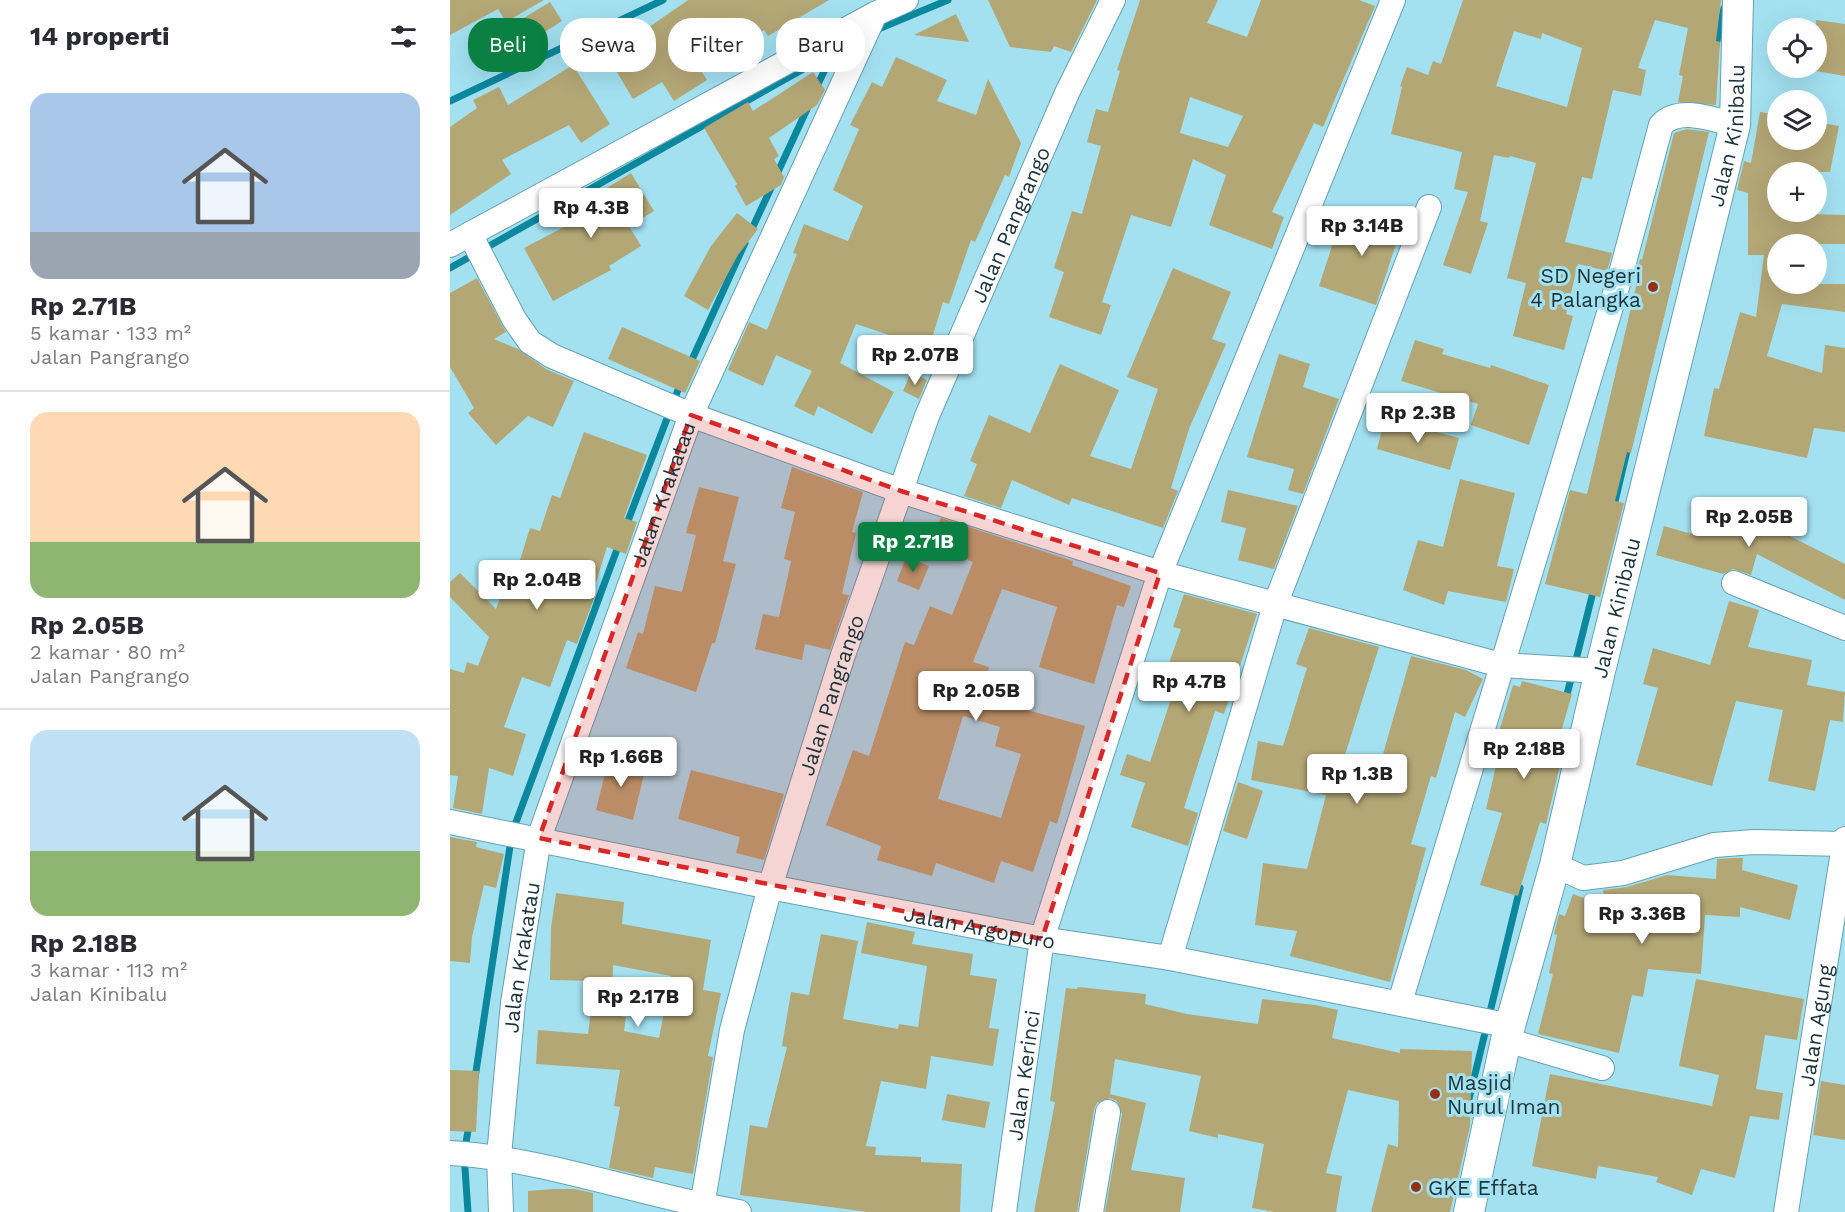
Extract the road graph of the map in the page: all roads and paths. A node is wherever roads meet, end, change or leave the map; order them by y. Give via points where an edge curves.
1 (906, 0) edge
2 (1113, 0) edge
3 (1393, 0) edge
4 (1738, 0) edge
5 (871, 7) edge
6 (1735, 125) junction
7 (1429, 207) dead end
8 (460, 240) edge
9 (692, 415) junction
10 (901, 491) junction
11 (1161, 573) junction
12 (1734, 584) dead end
13 (1275, 605) junction
14 (1845, 628) edge
15 (1502, 665) junction
16 (1600, 671) junction
17 (450, 822) edge
18 (539, 838) junction
19 (1845, 842) edge
20 (1555, 865) junction
21 (770, 887) junction
22 (1042, 939) junction
23 (1170, 958) junction
24 (1400, 1002) junction
25 (1509, 1033) junction
26 (1602, 1068) dead end
27 (1108, 1112) dead end
28 (450, 1154) edge
29 (499, 1156) junction
30 (701, 1209) edge
31 (501, 1212) edge
32 (739, 1212) edge
33 (1004, 1212) edge
34 (1090, 1212) edge
35 (1469, 1212) edge
36 (1786, 1212) edge

1 - 5 street
2 - 10 street, Jalan Pangrango via 1067,93 927,416
3 - 11 street
4 - 6 street, Jalan Kinibalu
5 - 8 street
5 - 9 street, Jalan Krakatau
6 - 15 street via 1692,115 1666,119 1661,124 1620,277
6 - 16 street, Jalan Kinibalu
7 - 13 street
8 - 9 street via 530,342 552,356
9 - 10 street
9 - 18 street, Jalan Krakatau
10 - 11 street
10 - 21 street, Jalan Pangrango via 842,658
11 - 13 street
11 - 22 street
12 - 14 street
13 - 15 street
13 - 23 street
15 - 16 street
15 - 24 street
16 - 20 street, Jalan Kinibalu
17 - 18 street, Jalan Argopuro
18 - 21 street, Jalan Argopuro
18 - 29 street, Jalan Krakatau via 513,1003
19 - 20 street via 1714,845 1623,873 1592,878
19 - 36 street, Jalan Agung
20 - 25 street, Jalan Kinibalu
21 - 22 street, Jalan Argopuro
21 - 30 street, Jalan Pangrango via 732,1030
22 - 23 street, Jalan Argopuro
22 - 33 street, Jalan Kerinci
23 - 24 street, Jalan Argopuro
24 - 25 street, Jalan Argopuro
25 - 26 street, Jalan Argopuro
25 - 35 street, Jalan Kinibalu
27 - 34 street
28 - 29 street
29 - 30 street
29 - 31 street, Jalan Krakatau
30 - 32 street

